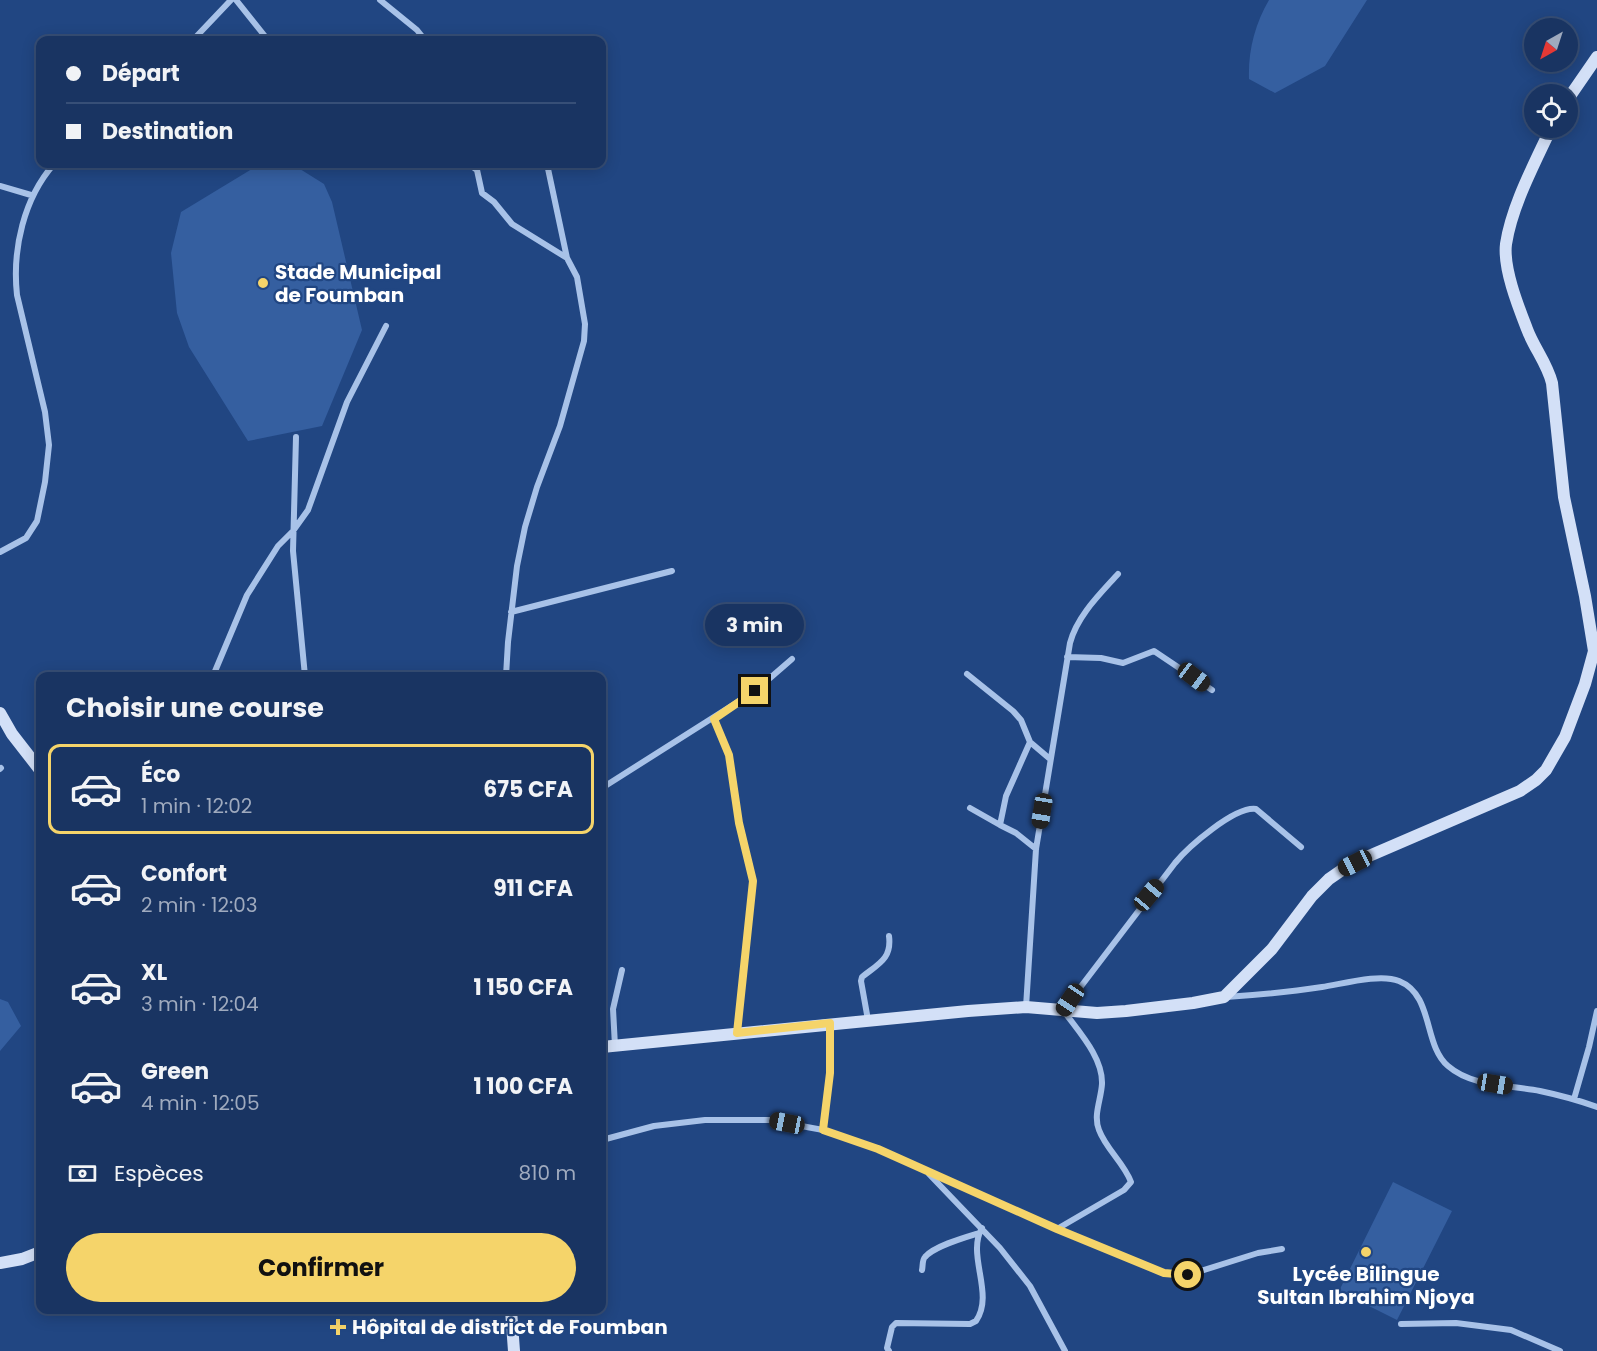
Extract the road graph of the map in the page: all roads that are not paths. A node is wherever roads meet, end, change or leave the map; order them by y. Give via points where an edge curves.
1 (231, 0) edge
2 (236, 0) edge
3 (380, 0) edge
4 (197, 36) edge
5 (265, 36) edge
6 (422, 36) edge
7 (1597, 57) edge
8 (1578, 85) edge
9 (1547, 138) edge
10 (50, 168) edge
11 (474, 168) edge
12 (548, 168) edge
13 (0, 186) edge
14 (32, 195) junction
15 (567, 258) junction
16 (386, 326) dead end
17 (296, 437) dead end
18 (293, 531) junction
19 (0, 552) edge
20 (672, 571) dead end
21 (1118, 574) dead end
22 (511, 612) junction
23 (1067, 657) junction
24 (792, 659) dead end
25 (215, 672) edge
26 (305, 672) edge
27 (506, 672) edge
28 (967, 674) dead end
29 (1212, 690) dead end
30 (0, 713) edge
31 (714, 719) junction
32 (1030, 742) junction
33 (1050, 759) junction
34 (36, 765) edge
35 (606, 786) edge
36 (970, 808) dead end
37 (1000, 825) junction
38 (1301, 847) dead end
39 (1036, 849) junction
40 (889, 936) dead end
41 (622, 970) dead end
42 (1224, 997) junction
43 (1026, 1007) junction
44 (1063, 1010) junction
45 (1597, 1011) edge
46 (868, 1020) junction
47 (830, 1023) junction
48 (737, 1033) junction
49 (615, 1046) junction
50 (606, 1047) edge
51 (1574, 1099) junction
52 (1597, 1107) edge
53 (823, 1130) junction
54 (606, 1139) edge
55 (927, 1172) junction
56 (1057, 1229) junction
57 (980, 1231) junction
58 (1282, 1249) dead end
59 (36, 1254) edge
60 (0, 1263) edge
61 (922, 1270) dead end
62 (511, 1314) edge
63 (1401, 1324) dead end
64 (514, 1351) edge
65 (889, 1351) edge
66 (1065, 1351) edge
67 (1560, 1351) edge

1 - 4 street
2 - 5 street
3 - 6 street
7 - 8 street
9 - 42 street via 1521,197 1506,253 1522,316 1552,383 1564,497 1592,631 1594,651 1577,710 1555,755 1536,780 1520,791 1341,870 1312,896 1278,943
10 - 14 street
11 - 15 street via 482,193 512,224
12 - 15 street
13 - 14 street
14 - 19 street via 21,232 15,279 49,444 37,521 26,538
15 - 22 street via 578,277 584,341 525,527
16 - 18 street via 347,402 308,510
17 - 18 street
18 - 25 street via 278,546 247,595
18 - 26 street
20 - 22 street
21 - 23 street via 1083,616 1072,635
22 - 27 street
23 - 29 street via 1124,663 1154,651
23 - 33 street
24 - 31 street
28 - 32 street via 1017,715
30 - 34 street
31 - 35 street
31 - 48 street via 729,755 753,881
32 - 33 street
32 - 37 street via 1006,796
33 - 39 street
36 - 37 street
37 - 39 street
38 - 44 street via 1251,808 1205,834 1181,855
39 - 43 street
40 - 46 street via 888,954 861,981
41 - 49 street via 613,1009
42 - 44 street via 1126,1011
42 - 51 street via 1378,979 1399,981 1416,994 1447,1066 1482,1082
43 - 44 street
43 - 46 street
44 - 56 street via 1098,1065 1102,1086 1096,1122 1131,1182 1124,1190
45 - 51 street
46 - 47 street
47 - 48 street
47 - 53 street via 830,1073
48 - 49 street
49 - 50 street
51 - 52 street
53 - 54 street via 769,1120 705,1120 654,1126
53 - 55 street
55 - 56 street
55 - 57 street
56 - 58 street via 1180,1276
57 - 61 street via 931,1252 923,1260
57 - 65 street via 976,1248 982,1309 975,1321 896,1323
57 - 66 street via 1000,1248 1030,1286
59 - 60 street
62 - 64 street
63 - 67 street via 1456,1323 1511,1330

